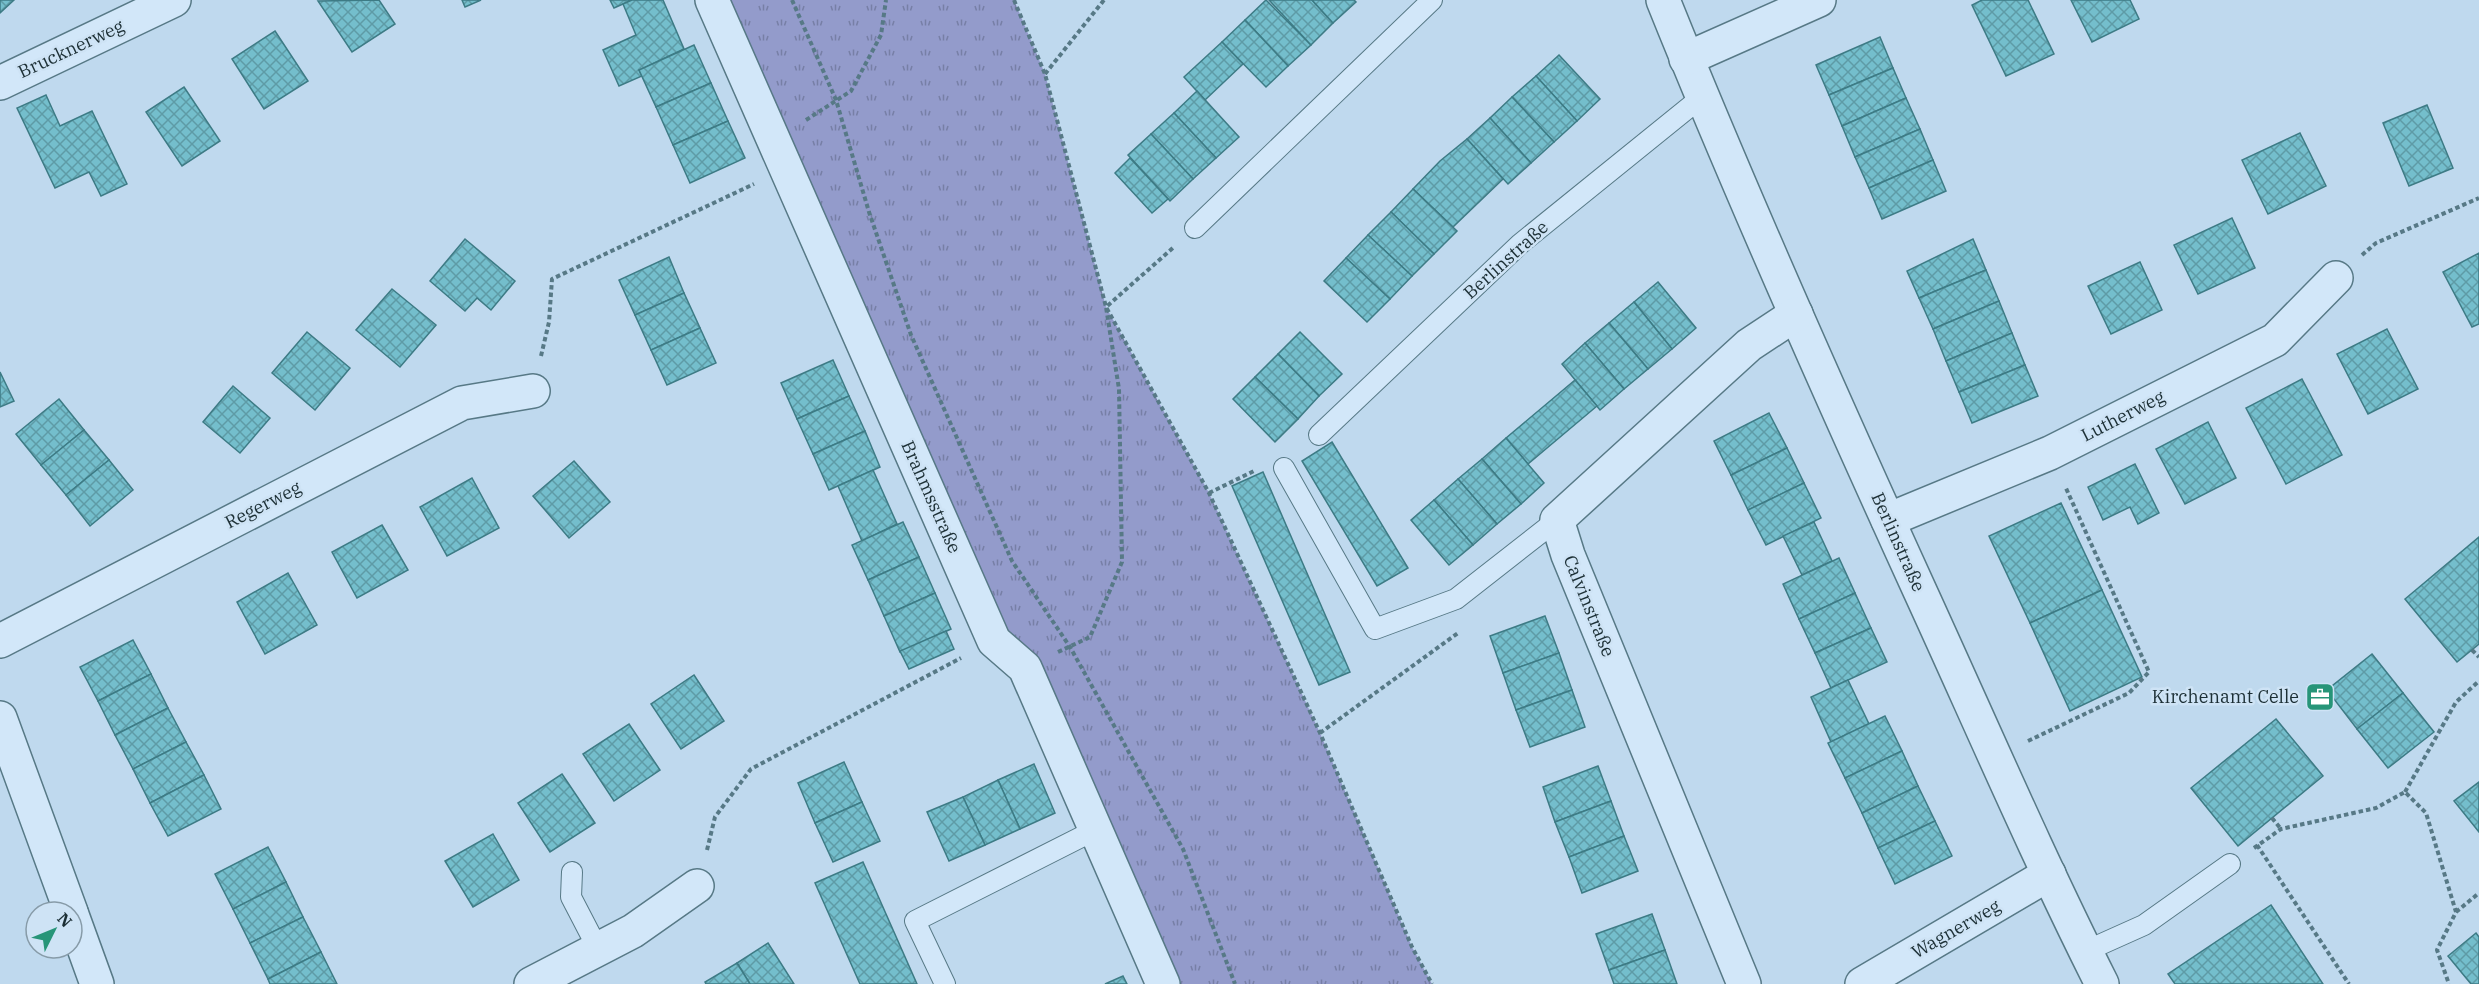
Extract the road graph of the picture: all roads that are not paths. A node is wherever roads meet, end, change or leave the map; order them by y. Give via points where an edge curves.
1 (174, 0) edge
2 (712, 0) edge
3 (1432, 0) edge
4 (1663, 0) edge
5 (1819, 0) edge
6 (1686, 59) junction
7 (0, 82) edge
8 (1702, 96) junction
9 (1195, 228) road end
10 (2336, 278) road end
11 (1796, 314) junction
12 (533, 391) road end
13 (1319, 435) dead end
14 (1284, 468) dead end
15 (1557, 520) junction
16 (1888, 520) junction
17 (0, 641) edge
18 (0, 718) edge
19 (1095, 830) junction
20 (2230, 864) road end
21 (572, 872) dead end
22 (2049, 874) junction
23 (697, 886) road end
24 (66, 900) edge
25 (84, 949) edge
26 (598, 949) junction
27 (2086, 951) junction
28 (97, 984) edge
29 (531, 984) edge
30 (945, 984) edge
31 (1163, 984) edge
32 (1744, 984) edge
33 (1862, 984) edge
34 (2102, 984) edge

1 - 7 street, Brucknerweg
2 - 19 street, Brahmsstraße via 994,641 1025,668
3 - 9 lane
4 - 6 street, Berlinstraße
5 - 6 street
6 - 8 street, Berlinstraße
8 - 11 street, Berlinstraße
8 - 13 lane, Berlinstraße via 1520,244
10 - 16 street, Lutherweg via 2275,340 2050,453
11 - 15 street via 1749,345
11 - 16 street, Berlinstraße
12 - 17 street, Regerweg via 462,403
14 - 15 lane via 1375,629 1456,599
15 - 32 street, Calvinstraße
16 - 22 street, Berlinstraße
18 - 24 street
19 - 30 lane via 915,921
19 - 31 street, Brahmsstraße
20 - 27 lane via 2144,925
21 - 26 lane via 571,897
22 - 27 street, Berlinstraße
22 - 33 street, Wagnerweg
23 - 26 street via 633,931
25 - 28 street
26 - 29 street
27 - 34 street, Berlinstraße

